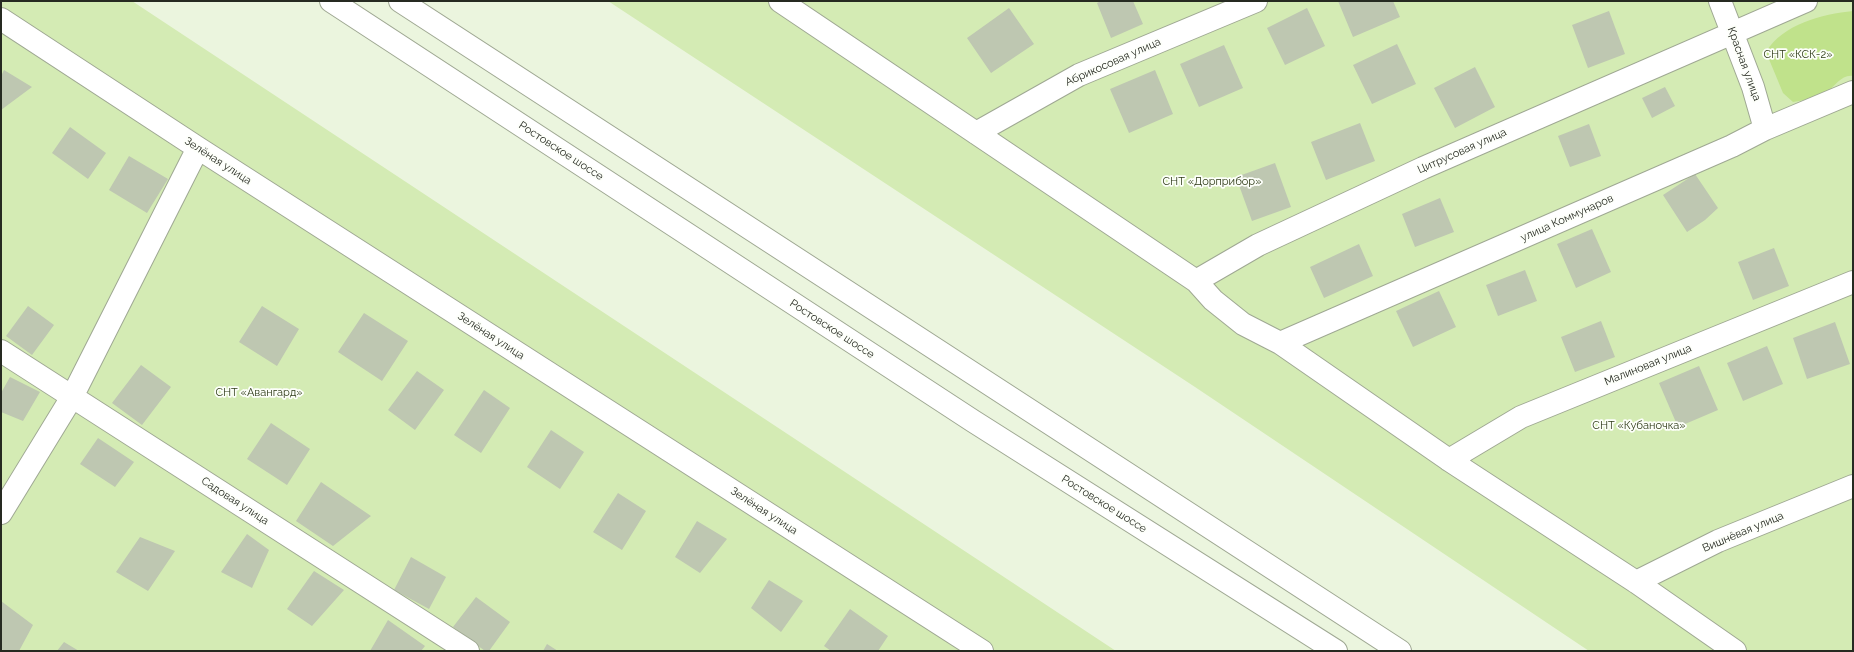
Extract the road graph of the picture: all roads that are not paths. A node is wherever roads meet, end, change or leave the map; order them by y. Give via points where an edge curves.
1 (331, 1) edge
2 (400, 1) edge
3 (780, 1) edge
4 (1256, 1) edge
5 (1720, 1) edge
6 (1806, 1) edge
7 (1, 19) edge
8 (1733, 33) junction
9 (1853, 92) edge
10 (1765, 129) junction
11 (976, 133) junction
12 (198, 148) junction
13 (1196, 281) junction
14 (1853, 282) edge
15 (1280, 343) junction
16 (1, 351) edge
17 (72, 397) junction
18 (1449, 460) junction
19 (1853, 486) edge
20 (1, 513) edge
21 (1636, 582) junction
22 (468, 651) edge
23 (982, 651) edge
24 (1336, 651) edge
25 (1400, 651) edge
26 (1735, 651) edge

1 - 24 main road, Ростовское шоссе via 973,421
2 - 25 main road
3 - 11 main road
4 - 11 main road, Абрикосовая улица via 1079,74
5 - 8 main road, Красная улица
6 - 8 main road, Цитрусовая улица
7 - 12 main road, Зелёная улица
8 - 10 main road, Красная улица
8 - 13 main road, Цитрусовая улица via 1416,171 1258,245
9 - 10 main road, улица Коммунаров
10 - 15 main road, улица Коммунаров via 1725,149
11 - 13 main road
12 - 17 main road
12 - 23 main road, Зелёная улица
13 - 15 main road via 1213,300 1244,324
14 - 18 main road, Малиновая улица via 1521,417
15 - 18 main road
16 - 17 main road, Садовая улица
17 - 20 main road
17 - 22 main road, Садовая улица
18 - 21 main road
19 - 21 main road, Вишнёвая улица via 1718,541
21 - 26 main road

